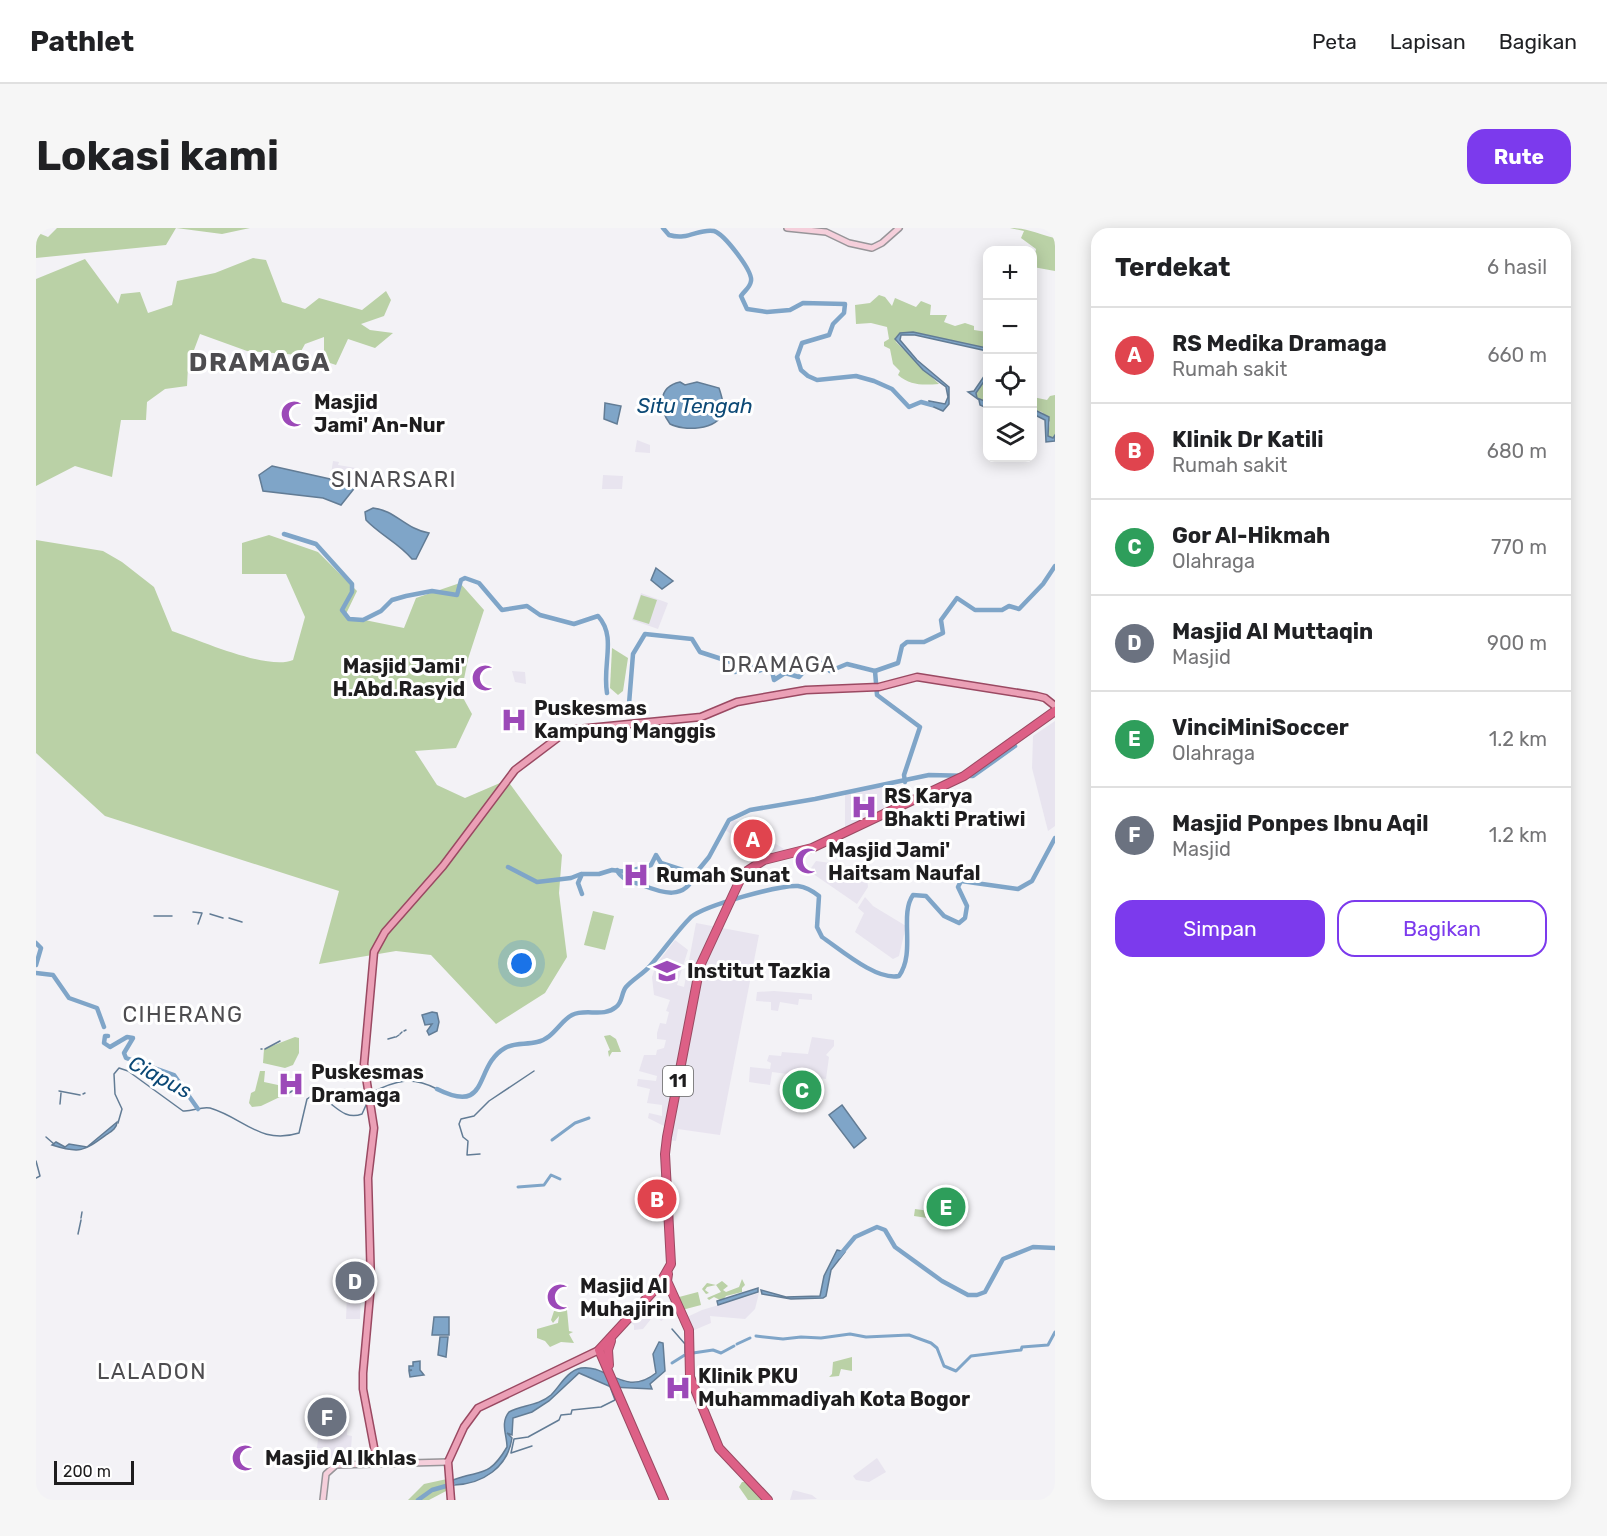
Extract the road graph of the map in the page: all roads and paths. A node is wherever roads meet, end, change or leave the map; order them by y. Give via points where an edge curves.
1 (787, 228) edge
2 (899, 228) edge
3 (1055, 706) edge
4 (1055, 711) edge
5 (671, 1264) junction
6 (663, 1284) junction
7 (682, 1317) junction
8 (613, 1338) junction
9 (599, 1350) junction
10 (609, 1371) junction
11 (377, 1462) junction
12 (448, 1462) junction
13 (323, 1500) edge
14 (451, 1500) edge
15 (666, 1500) edge
16 (766, 1500) edge

1 - 2 main road via 826,232 872,248
3 - 11 main road via 1037,696 924,678 877,688 806,690 737,702 701,717 572,729 524,761 376,946 364,1053 374,1128 368,1178 371,1284 363,1389
4 - 5 highway, 11 via 966,775 812,848 758,863 747,871 700,966 667,1137
5 - 6 highway
5 - 7 highway, 11 via 667,1281
6 - 7 highway, 11
6 - 8 highway
7 - 16 highway, 11 via 691,1385 719,1448
8 - 9 highway
8 - 10 highway via 608,1348
9 - 10 highway
9 - 12 main road via 478,1408 464,1427
10 - 15 highway
11 - 12 main road
11 - 13 main road via 332,1467 326,1474
12 - 14 main road

